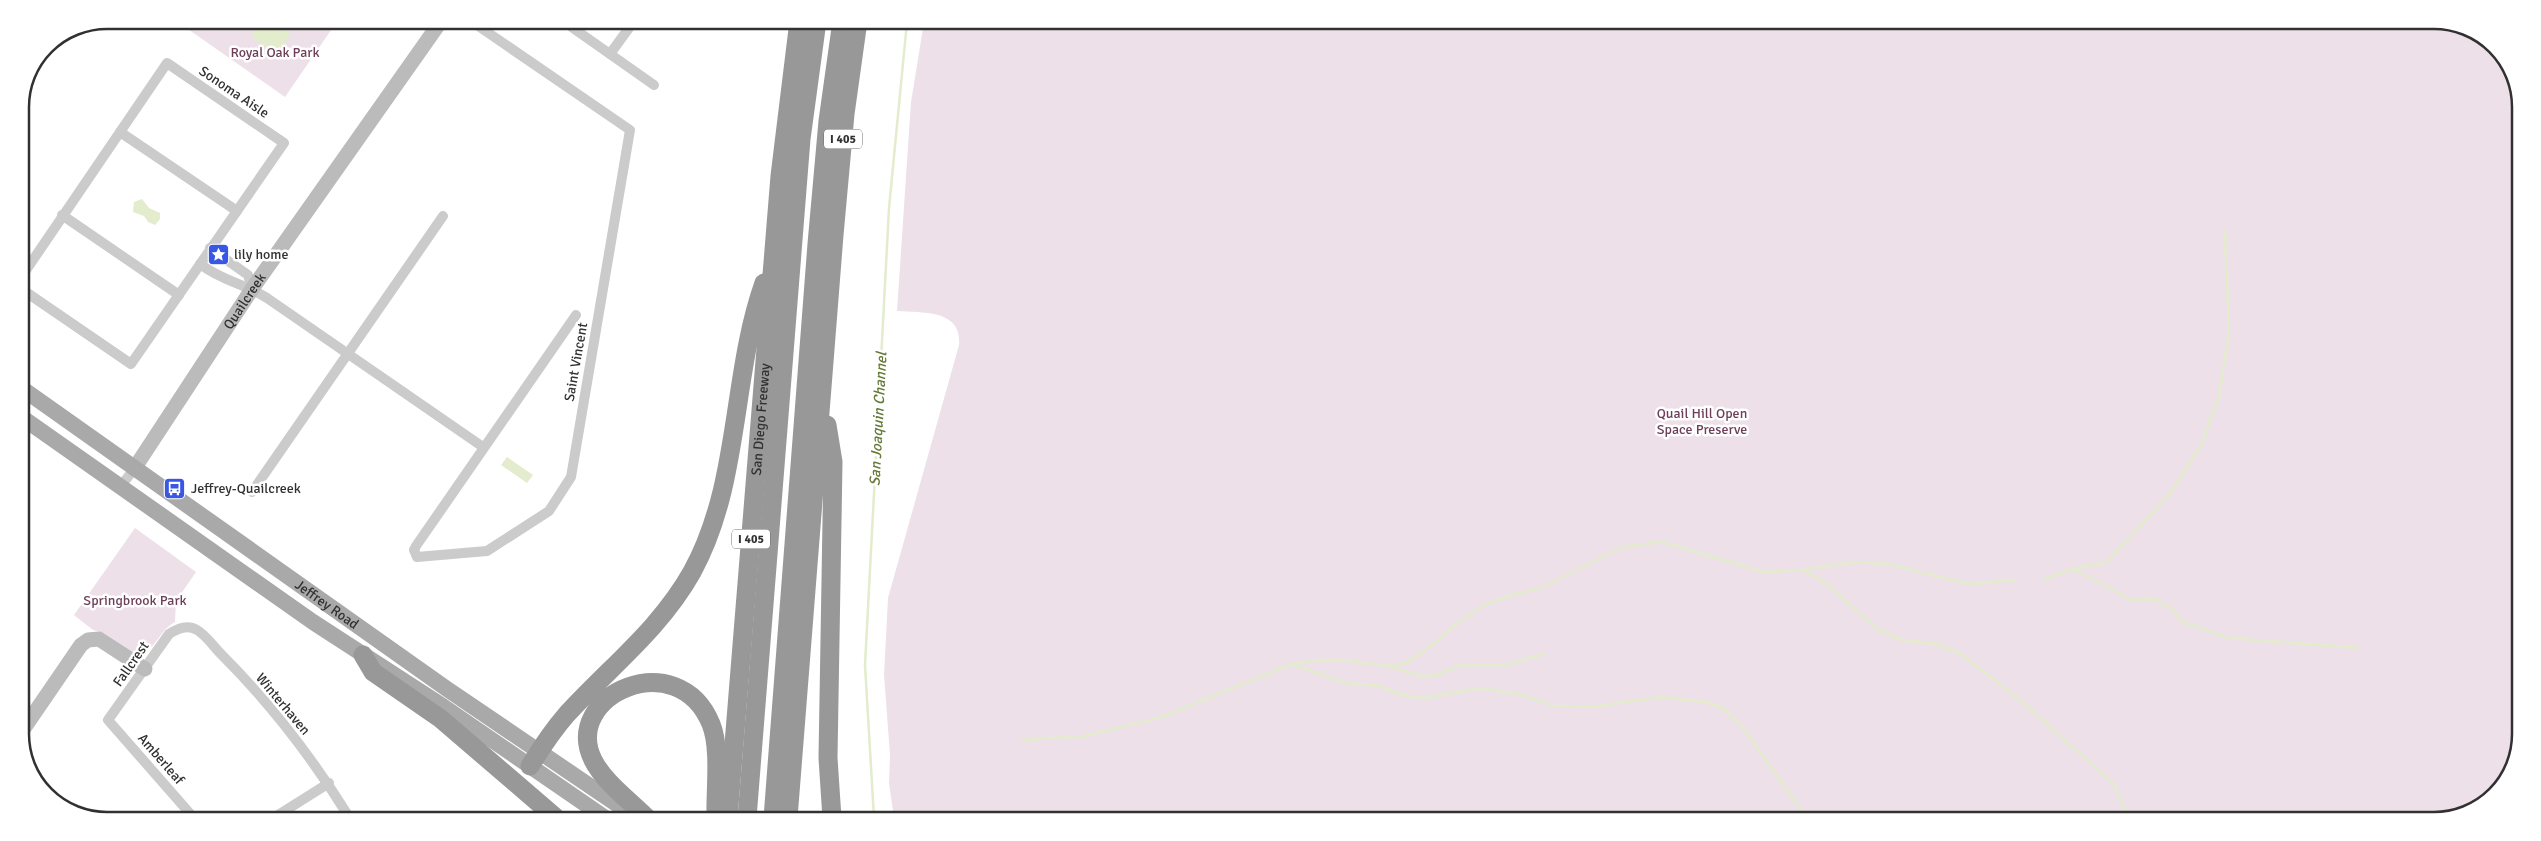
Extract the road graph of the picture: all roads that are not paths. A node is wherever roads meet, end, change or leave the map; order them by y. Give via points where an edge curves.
1 (435, 29) edge
2 (483, 29) edge
3 (574, 29) edge
4 (628, 29) edge
5 (798, 29) edge
6 (816, 29) edge
7 (841, 29) edge
8 (857, 29) edge
9 (610, 54) junction
10 (654, 85) dead end
11 (120, 132) junction
12 (237, 211) junction
13 (62, 215) junction
14 (442, 216) dead end
15 (210, 248) junction
16 (772, 260) junction
17 (200, 264) junction
18 (29, 265) edge
19 (252, 289) junction
20 (29, 294) edge
21 (179, 295) junction
22 (576, 315) dead end
23 (347, 353) junction
24 (29, 393) edge
25 (822, 394) junction
26 (29, 422) edge
27 (483, 447) junction
28 (134, 469) junction
29 (122, 486) junction
30 (252, 492) dead end
31 (180, 627) joint
32 (364, 655) junction
33 (145, 669) junction
34 (108, 720) joint
35 (29, 721) edge
36 (534, 759) junction
37 (329, 783) junction
38 (189, 812) edge
39 (282, 812) edge
40 (347, 812) edge
41 (548, 812) edge
42 (597, 812) edge
43 (626, 812) edge
44 (641, 812) edge
45 (716, 812) edge
46 (728, 812) edge
47 (747, 812) edge
48 (773, 812) edge
49 (788, 812) edge
50 (832, 812) edge

1 - 19 street, Quailcreek
2 - 27 street, Saint Vincent via 630,130 571,477 549,511 487,551 417,557 414,550
3 - 9 street
4 - 9 street
5 - 16 highway, San Diego Freeway / I 405
6 - 47 highway via 801,139
7 - 48 highway via 828,121 819,225
8 - 25 highway, I 405 via 841,160
9 - 10 street
11 - 12 street
11 - 12 street, Sonoma Aisle via 167,63 284,143
11 - 13 street, Sonoma Aisle
12 - 15 street, Sonoma Aisle
13 - 18 street, Sonoma Aisle
13 - 21 street
14 - 23 street
15 - 17 street, Sonoma Aisle
15 - 19 street via 242,269 248,275
16 - 36 highway via 756,306 731,450 718,509 704,548 682,587 647,635 566,715
16 - 46 highway, San Diego Freeway / I 405
17 - 19 street via 218,277
17 - 21 street, Sonoma Aisle
19 - 23 street
19 - 28 street, Quailcreek
20 - 21 street, Sonoma Aisle via 131,364
22 - 27 street, Saint Vincent
23 - 27 street
23 - 30 street
24 - 28 main road, Jeffrey Road
25 - 49 highway, I 405
25 - 50 highway via 833,462 828,758
26 - 29 main road, Jeffrey Road
28 - 29 street, Quailcreek
28 - 36 main road, Jeffrey Road
29 - 32 main road, Jeffrey Road via 312,622
31 - 33 street, Fallcrest via 168,634
31 - 37 street, Winterhaven via 197,630 230,663 284,724
32 - 36 main road, Jeffrey Road
32 - 41 highway via 373,672 441,719
33 - 34 street, Fallcrest
33 - 35 street via 99,639 88,640 81,645
34 - 38 street, Amberleaf
36 - 42 main road
36 - 43 main road, Jeffrey Road
37 - 39 street
37 - 40 street, Winterhaven
44 - 45 highway via 601,773 588,747 588,735 596,712 613,694 625,687 654,681 684,690 696,701 711,724 715,739

